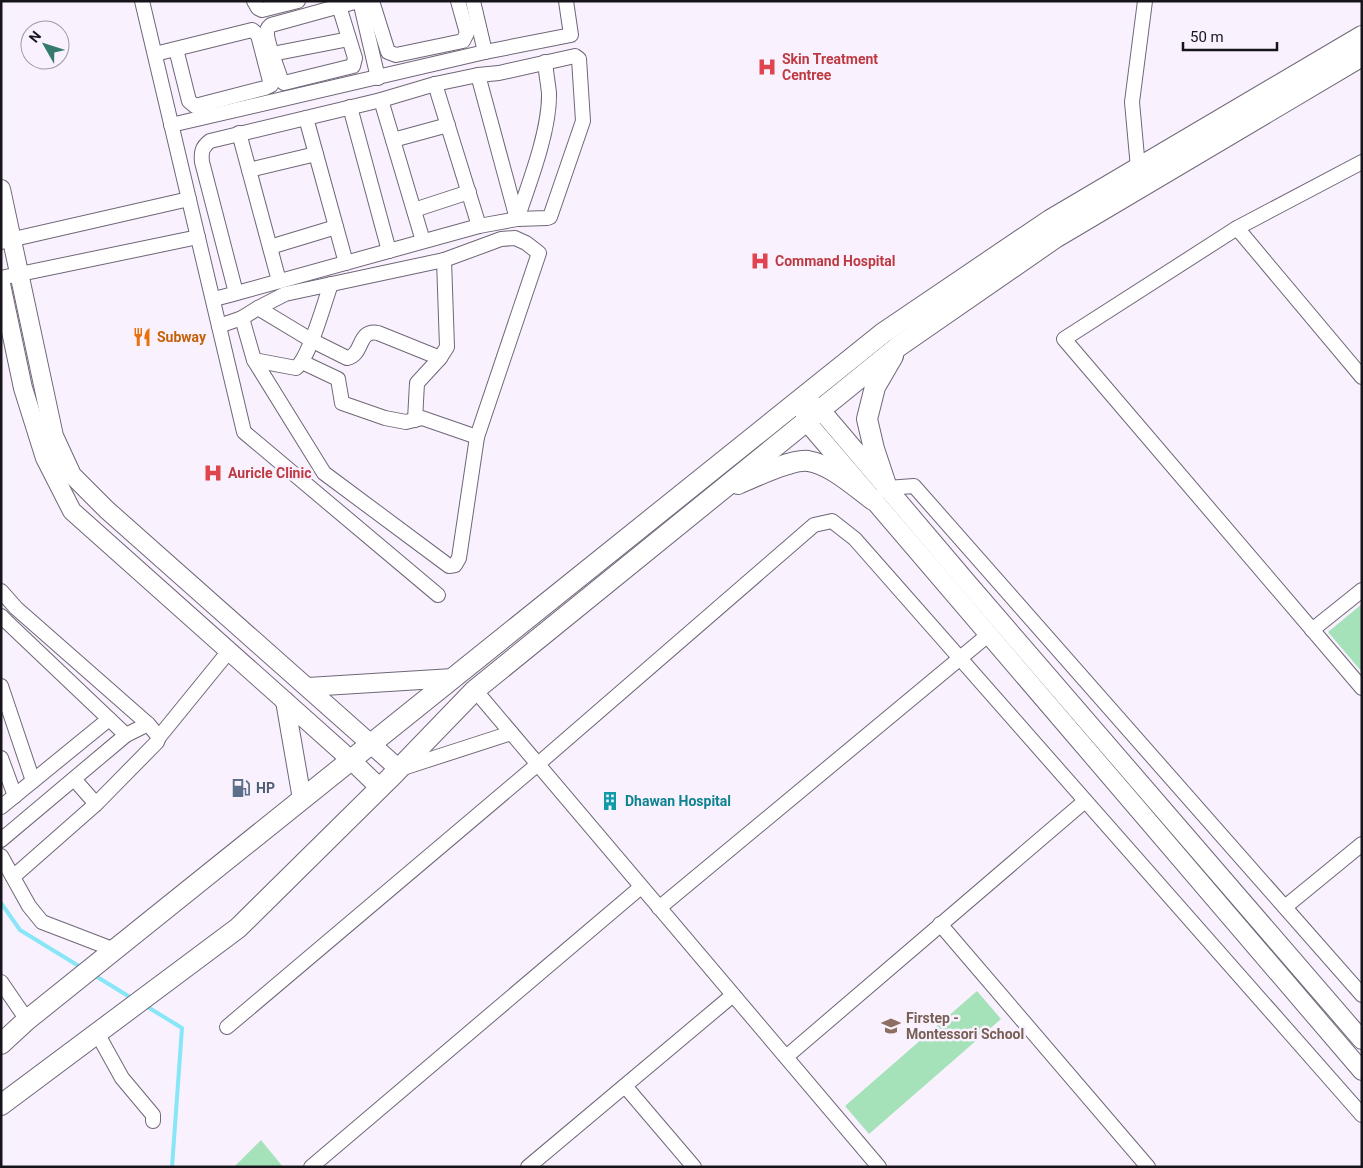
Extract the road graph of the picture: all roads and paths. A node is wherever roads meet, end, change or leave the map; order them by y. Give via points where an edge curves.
1 (142, 1) edge
2 (254, 1) edge
3 (298, 1) edge
4 (359, 1) edge
5 (372, 1) edge
6 (458, 1) edge
7 (473, 1) edge
8 (566, 1) edge
9 (1145, 1) edge
10 (338, 6) junction
11 (1362, 36) edge
12 (349, 39) junction
13 (176, 49) junction
14 (155, 54) junction
15 (272, 54) junction
16 (479, 54) junction
17 (1362, 56) edge
18 (547, 60) junction
19 (478, 75) junction
20 (378, 78) junction
21 (435, 84) junction
22 (381, 100) junction
23 (350, 107) junction
24 (306, 118) junction
25 (171, 125) junction
26 (448, 125) junction
27 (239, 133) junction
28 (393, 140) junction
29 (316, 154) junction
30 (1362, 162) edge
31 (1138, 168) junction
32 (249, 170) junction
33 (1, 189) edge
34 (469, 192) junction
35 (189, 199) junction
36 (414, 210) junction
37 (517, 219) junction
38 (479, 226) junction
39 (336, 227) junction
40 (1237, 228) junction
41 (198, 237) junction
42 (6, 240) edge
43 (423, 241) junction
44 (270, 247) junction
45 (389, 251) junction
46 (444, 260) junction
47 (346, 263) junction
48 (19, 274) junction
49 (1, 278) edge
50 (279, 281) junction
51 (1, 284) edge
52 (331, 284) junction
53 (236, 293) junction
54 (213, 299) junction
55 (258, 308) junction
56 (242, 318) junction
57 (218, 326) junction
58 (311, 340) junction
59 (899, 346) junction
60 (440, 358) junction
61 (254, 360) junction
62 (302, 362) junction
63 (1362, 377) edge
64 (802, 398) junction
65 (813, 415) junction
66 (415, 420) junction
67 (477, 437) junction
68 (718, 492) junction
69 (880, 494) junction
70 (1362, 590) edge
71 (1, 592) edge
72 (438, 594) dead end
73 (16, 608) junction
74 (3, 618) edge
75 (1312, 630) junction
76 (988, 635) junction
77 (229, 651) junction
78 (960, 659) junction
79 (453, 678) junction
80 (1, 686) edge
81 (308, 687) junction
82 (1362, 688) edge
83 (475, 690) junction
84 (285, 701) junction
85 (109, 719) junction
86 (148, 724) junction
87 (511, 733) junction
88 (126, 734) junction
89 (159, 737) junction
90 (372, 743) junction
91 (1, 758) edge
92 (351, 760) junction
93 (538, 764) junction
94 (399, 769) junction
95 (74, 779) junction
96 (33, 781) junction
97 (380, 788) junction
98 (15, 796) junction
99 (302, 799) junction
100 (1085, 801) junction
101 (96, 804) junction
102 (1, 807) edge
103 (1, 840) edge
104 (1362, 844) edge
105 (1, 856) edge
106 (13, 877) junction
107 (641, 887) junction
108 (1285, 907) junction
109 (660, 908) junction
110 (940, 924) junction
111 (118, 947) junction
112 (1, 982) edge
113 (733, 995) junction
114 (1362, 995) edge
115 (27, 1020) junction
116 (227, 1027) dead end
117 (90, 1038) junction
118 (1362, 1040) edge
119 (1, 1044) edge
120 (786, 1057) junction
121 (1362, 1071) edge
122 (625, 1086) junction
123 (1, 1105) edge
124 (1362, 1114) edge
125 (153, 1121) dead end
126 (310, 1167) edge
127 (528, 1167) edge
128 (694, 1167) edge
129 (879, 1167) edge
130 (1148, 1167) edge

1 - 14 street
2 - 3 street via 262,10
4 - 10 street
4 - 20 street
5 - 6 street via 388,52 396,54 463,41 467,32
7 - 16 street
8 - 16 street via 571,35
9 - 31 street via 1132,102
10 - 12 street
10 - 15 street via 271,25 267,32
11 - 31 main road
12 - 15 street
12 - 15 street via 356,58 353,66 288,83 281,80
13 - 13 street via 252,30 258,35 271,85 195,106 189,101
13 - 14 street
14 - 25 street
16 - 18 street via 476,64 487,69
16 - 20 street
17 - 59 main road via 1055,238
18 - 19 street via 499,73
18 - 37 street via 547,114 540,149
18 - 37 street via 579,58 583,121 550,216
19 - 21 street
19 - 37 street
20 - 25 street
21 - 22 street
21 - 26 street
22 - 23 street
22 - 28 street
23 - 24 street
23 - 45 street
24 - 27 street
24 - 29 street
25 - 35 street
26 - 28 street
26 - 34 street
27 - 32 street
27 - 53 street via 210,141 201,154
28 - 36 street
29 - 32 street
29 - 39 street
30 - 40 street
31 - 64 main road via 1050,220 883,333
32 - 44 street
33 - 42 street
34 - 36 street
34 - 38 street
35 - 41 street
35 - 42 street
36 - 43 street
37 - 38 street
38 - 43 street
39 - 44 street
39 - 47 street
40 - 63 street
40 - 75 street via 1064,339
41 - 48 street
41 - 54 street
42 - 48 street
43 - 45 street
44 - 50 street
45 - 47 street
46 - 52 street
46 - 60 street via 447,347
46 - 67 street via 501,238 515,238 539,253
47 - 50 street
48 - 49 street
48 - 81 street via 54,436 72,475 107,510
50 - 53 street
51 - 77 street via 23,388 45,458 72,511
52 - 55 street via 284,294
52 - 58 street
53 - 54 street
54 - 57 street
55 - 56 street
55 - 58 street
56 - 57 street
56 - 61 street
57 - 72 street via 244,432
58 - 60 street via 351,358 370,331
58 - 62 street
59 - 65 main road
59 - 69 main road via 875,387 868,419
60 - 66 street via 417,383
61 - 62 street via 296,368
61 - 67 street via 324,472 449,566 459,558
62 - 66 street via 338,379 342,403 385,418 406,422
64 - 65 street
64 - 79 main road
65 - 68 main road
65 - 69 street
66 - 67 street via 422,418
68 - 69 main road via 806,460
68 - 83 main road
69 - 76 street
69 - 108 street via 914,486
69 - 118 street
70 - 75 street
71 - 73 street
73 - 74 street
73 - 86 street
74 - 85 street
75 - 82 street
76 - 78 street
76 - 121 street
77 - 84 street
77 - 89 street
78 - 93 street via 855,539 832,521 814,525
78 - 100 street
78 - 109 street
79 - 81 street
79 - 90 main road
80 - 96 street
81 - 90 street
83 - 87 street
83 - 94 main road
84 - 92 street
84 - 99 street
85 - 88 street
85 - 96 street
86 - 88 street
86 - 89 street
87 - 93 street
87 - 94 street
88 - 95 street
89 - 101 street
90 - 92 main road
90 - 94 street
91 - 98 street
92 - 97 street
92 - 99 main road
93 - 107 street
93 - 116 street
94 - 97 main road
95 - 101 street
95 - 103 street
96 - 98 street
97 - 117 main road via 238,928
98 - 102 street
99 - 111 main road
100 - 110 street
100 - 124 street
101 - 106 street
104 - 108 street
105 - 106 street
106 - 111 street via 42,922
107 - 109 street
107 - 126 street
108 - 114 street
109 - 113 street
110 - 120 street
110 - 130 street
111 - 115 main road
112 - 115 street
113 - 120 street
113 - 122 street
115 - 119 main road
117 - 123 main road
117 - 125 street via 153,1115
120 - 129 street
122 - 127 street
122 - 128 street

